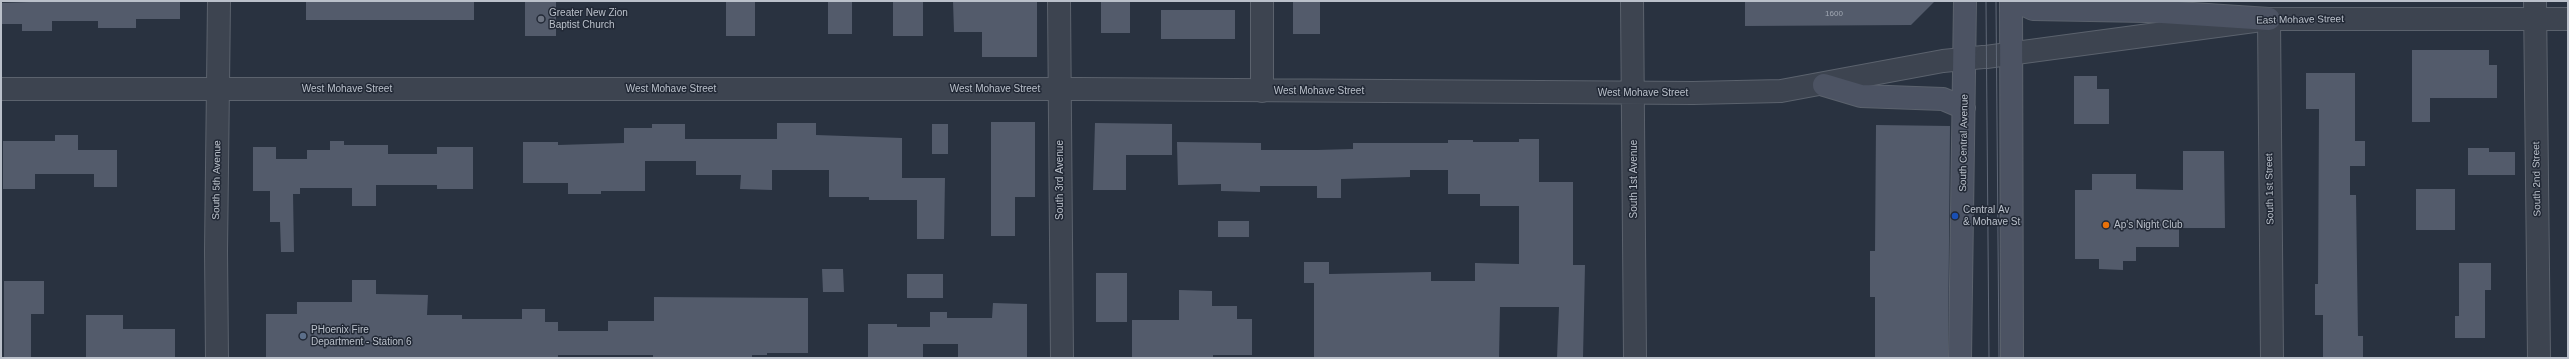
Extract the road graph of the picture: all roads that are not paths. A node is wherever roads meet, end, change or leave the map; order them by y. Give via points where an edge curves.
1 (219, 1) edge
2 (1059, 1) edge
3 (1262, 1) edge
4 (1632, 1) edge
5 (1964, 1) edge
6 (2012, 1) edge
7 (2016, 1) edge
8 (2535, 10) edge
9 (2269, 19) junction
10 (2568, 19) edge
11 (2012, 54) junction
12 (1986, 57) joint
13 (1965, 59) junction
14 (1824, 85) junction
15 (1, 89) edge
16 (218, 89) junction
17 (1059, 89) junction
18 (1262, 91) junction
19 (1633, 92) junction
20 (1964, 108) junction
21 (217, 358) edge
22 (1062, 358) edge
23 (1635, 358) edge
24 (1960, 358) edge
25 (2012, 358) edge
26 (2272, 358) edge
27 (2539, 358) edge

1 - 16 street, South 5th Avenue
2 - 17 street, South 3rd Avenue
3 - 18 street
4 - 19 street, South 1st Avenue
5 - 13 main road, South Central Avenue
6 - 11 main road
7 - 9 main road via 2033,9 2147,11
8 - 9 street, East Mohave Street
8 - 10 street, East Mohave Street
8 - 27 street, South 2nd Street
9 - 11 street, East Mohave Street
9 - 26 street, South 1st Street
11 - 12 street, East Mohave Street
11 - 25 main road
12 - 13 street, West Mohave Street
13 - 14 street, West Mohave Street via 1936,62
13 - 20 main road, South Central Avenue
14 - 19 street, West Mohave Street via 1781,91
14 - 20 main road via 1868,97 1943,99
15 - 16 street, West Mohave Street
16 - 17 street, West Mohave Street
16 - 21 street, South 5th Avenue
17 - 18 street, West Mohave Street
17 - 22 street, South 3rd Avenue
18 - 19 street, West Mohave Street
19 - 23 street, South 1st Avenue
20 - 24 main road, South Central Avenue

